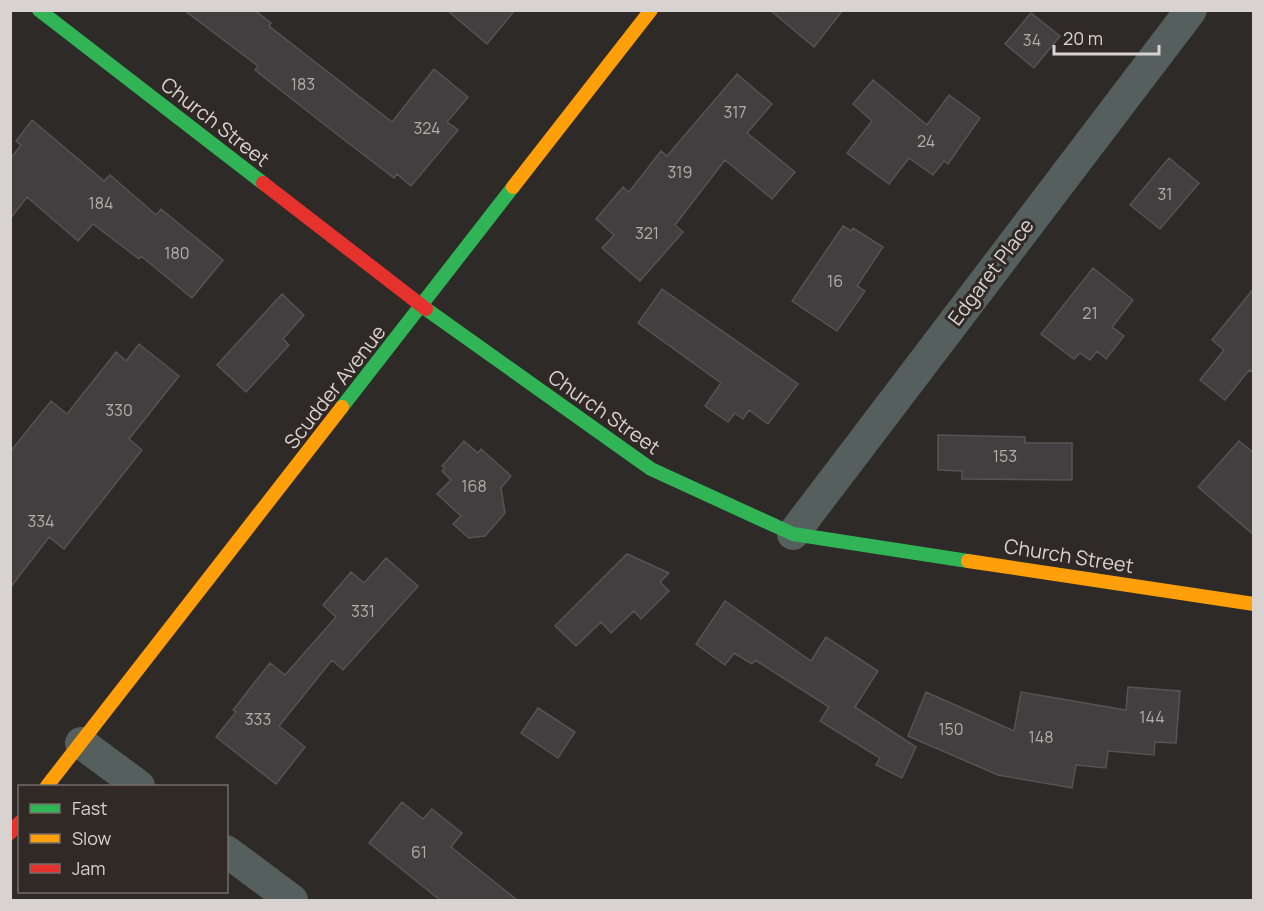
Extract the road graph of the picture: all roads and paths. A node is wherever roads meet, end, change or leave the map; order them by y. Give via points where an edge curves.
1 (39, 10) edge
2 (651, 10) edge
3 (1191, 10) edge
4 (423, 307) junction
5 (793, 534) junction
6 (1254, 604) edge
7 (81, 743) junction
8 (48, 785) edge
9 (138, 785) edge
10 (228, 852) edge
11 (292, 900) edge

1 - 4 street, Church Street
2 - 4 street, Scudder Avenue
3 - 5 street, Edgaret Place
4 - 5 street, Church Street via 651,469
4 - 7 street, Scudder Avenue
5 - 6 street, Church Street
7 - 8 street, Scudder Avenue
7 - 9 street
10 - 11 street

